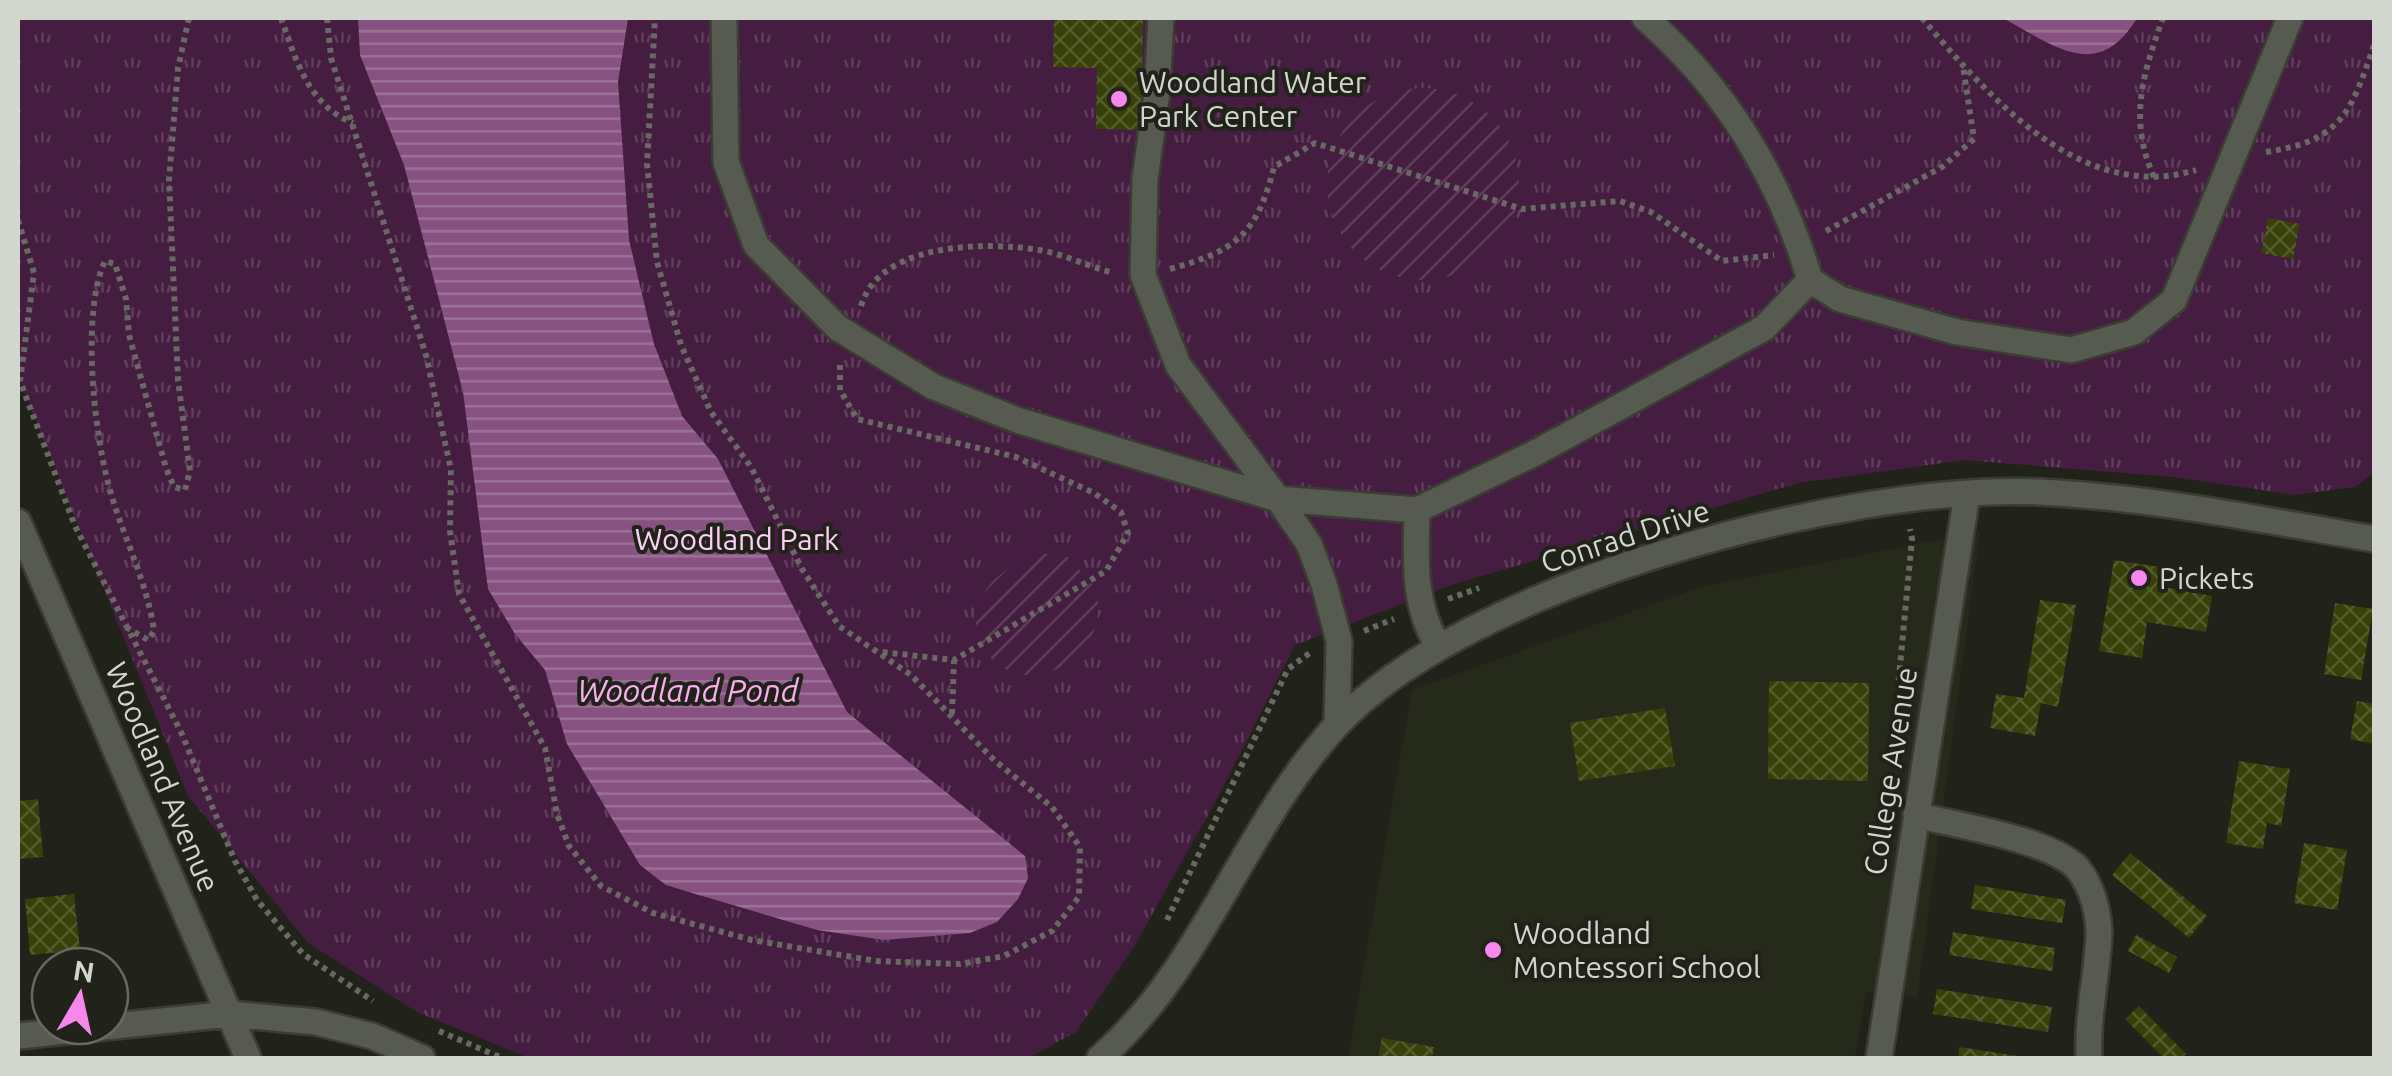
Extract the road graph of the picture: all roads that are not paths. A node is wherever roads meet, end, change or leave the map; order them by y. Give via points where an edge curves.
1 (724, 18) edge
2 (1161, 18) edge
3 (1644, 18) edge
4 (2290, 18) edge
5 (1810, 280) junction
6 (1966, 494) junction
7 (1278, 498) junction
8 (1417, 510) junction
9 (18, 522) edge
10 (2374, 538) edge
11 (1438, 645) junction
12 (1337, 724) junction
13 (1916, 815) junction
14 (230, 1014) junction
15 (18, 1036) edge
16 (248, 1058) edge
17 (422, 1058) edge
18 (1100, 1058) edge
19 (1879, 1058) edge
20 (2089, 1058) edge

1 - 7 street via 726,162 756,245 838,328 934,388 1017,420
2 - 7 street via 1143,275 1178,365
3 - 5 street via 1724,99 1751,140
4 - 5 street via 2174,300 2134,332 2071,350 2016,343 1840,299
5 - 8 street via 1764,328
6 - 10 street, Conrad Drive via 2140,500
6 - 11 street, Conrad Drive via 1761,527 1621,568
6 - 13 street, College Avenue
7 - 8 street
7 - 12 street via 1309,544 1339,641
8 - 11 street via 1421,608
9 - 14 street, Woodland Avenue
11 - 12 street, Conrad Drive
12 - 18 street, Conrad Drive via 1289,783 1180,968
13 - 19 street, College Avenue
13 - 20 street via 2041,848 2076,866 2099,923
14 - 15 street
14 - 16 street, Woodland Avenue
14 - 17 street via 316,1022

